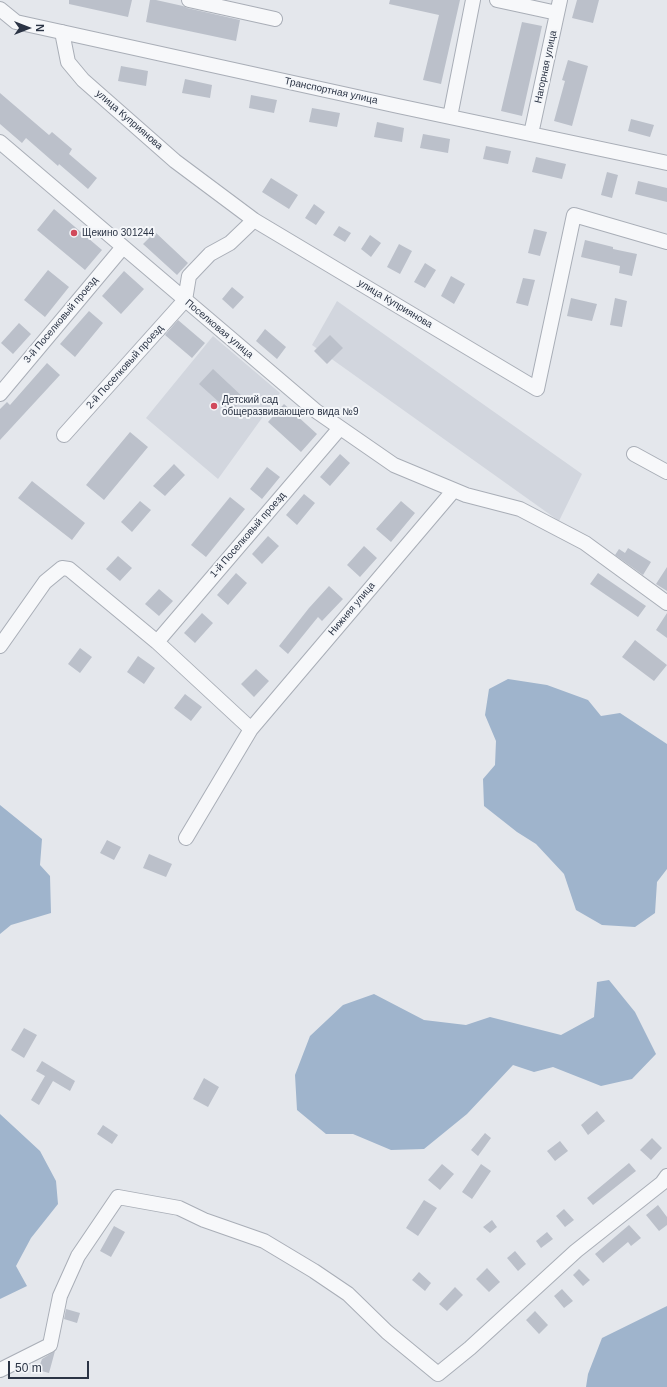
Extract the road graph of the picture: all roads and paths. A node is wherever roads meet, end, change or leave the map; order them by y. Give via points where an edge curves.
1 (189, 0) edge
2 (473, 0) edge
3 (497, 0) edge
4 (559, 7) edge
5 (0, 9) edge
6 (275, 19) dead end
7 (62, 32) junction
8 (450, 117) junction
9 (531, 134) junction
10 (0, 142) edge
11 (667, 163) edge
12 (254, 220) junction
13 (667, 242) edge
14 (122, 247) junction
15 (185, 300) junction
16 (0, 394) edge
17 (340, 428) junction
18 (64, 435) dead end
19 (634, 454) dead end
20 (667, 472) edge
21 (454, 490) junction
22 (667, 603) edge
23 (156, 642) junction
24 (0, 646) edge
25 (251, 729) junction
26 (186, 838) dead end
27 (667, 1176) edge
28 (0, 1370) edge

1 - 6 street
2 - 8 street
3 - 4 street
4 - 9 street, Нагорная улица
5 - 7 street, Транспортная улица via 16,22
7 - 8 street, Транспортная улица
7 - 12 street, улица Куприянова via 68,62 83,80 175,161
8 - 9 street, Транспортная улица
9 - 11 street, Транспортная улица
10 - 14 street, Поселковая улица
12 - 13 street, улица Куприянова via 537,389 574,215
12 - 15 street via 230,243 210,254 188,276
14 - 15 street, Поселковая улица
14 - 16 street, 3-й Поселковый проезд
15 - 17 street, Поселковая улица via 316,412
15 - 18 street, 2-й Поселковый проезд
17 - 21 street, Поселковая улица via 394,465
17 - 23 street, 1-й Поселковый проезд
19 - 20 street
21 - 22 street, Поселковая улица via 520,509 585,543
21 - 25 street, Нижняя улица
23 - 24 street via 69,569 62,568 45,582
23 - 25 street
25 - 26 street, Нижняя улица
27 - 28 street via 662,1183 576,1251 438,1374 387,1332 348,1294 264,1241 204,1220 179,1208 118,1196 78,1256 60,1296 50,1344

